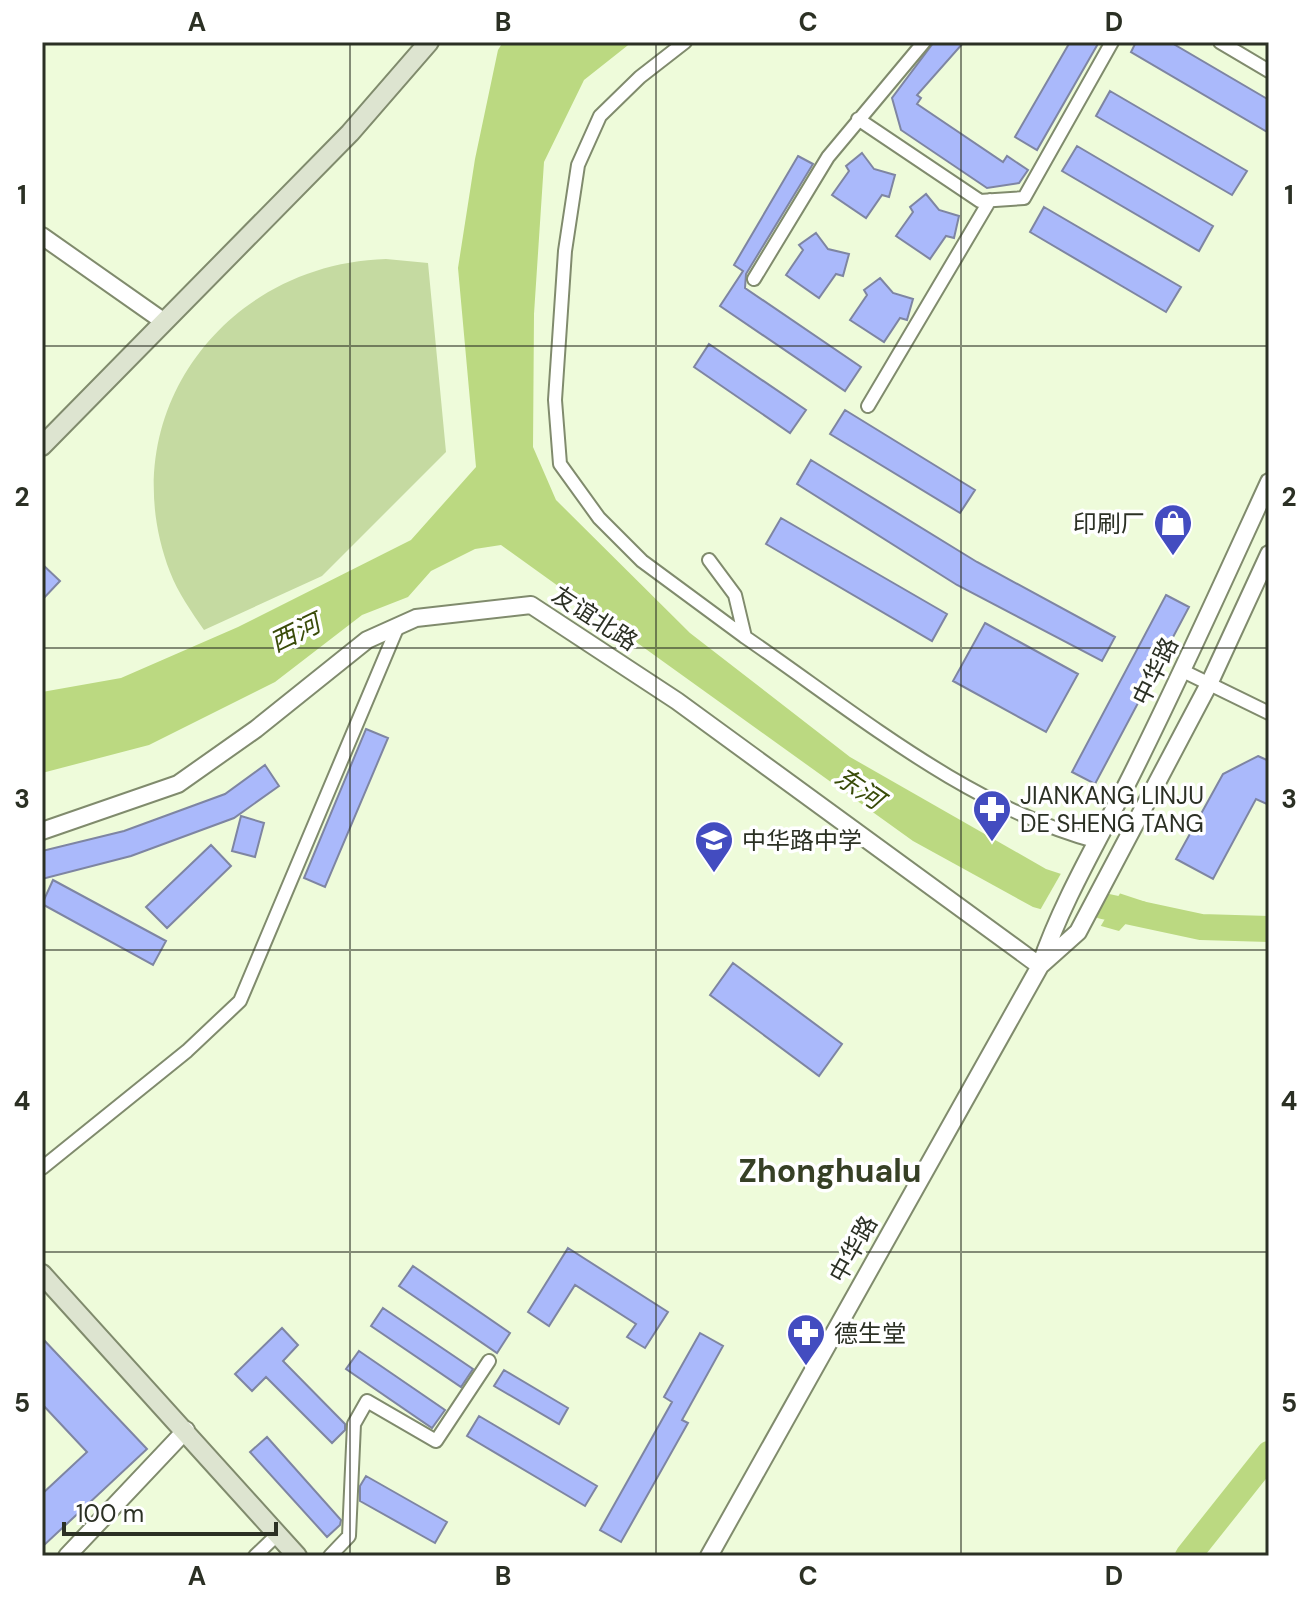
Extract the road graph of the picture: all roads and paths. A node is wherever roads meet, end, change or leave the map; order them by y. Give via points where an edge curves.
1 (429, 42) edge
2 (685, 42) edge
3 (924, 42) edge
4 (1112, 42) edge
5 (1220, 42) edge
6 (1269, 71) edge
7 (858, 119) junction
8 (990, 200) junction
9 (42, 236) edge
10 (754, 279) dead end
11 (163, 321) junction
12 (868, 406) dead end
13 (42, 446) edge
14 (1269, 482) edge
15 (1269, 554) edge
16 (709, 560) dead end
17 (398, 626) junction
18 (745, 637) junction
19 (1183, 671) junction
20 (1209, 684) junction
21 (1269, 713) edge
22 (42, 831) edge
23 (1096, 846) junction
24 (1040, 966) junction
25 (42, 1168) edge
26 (42, 1274) edge
27 (489, 1361) dead end
28 (186, 1430) junction
29 (278, 1534) junction
30 (67, 1556) edge
31 (255, 1556) edge
32 (297, 1556) edge
33 (330, 1556) edge
34 (709, 1556) edge

1 - 11 main road via 350,133
2 - 18 street via 600,116 578,165 565,251 555,400 560,464 599,518 642,561
3 - 7 street
4 - 8 street via 1024,198
5 - 6 street
7 - 8 street via 980,201
7 - 10 street via 828,157
8 - 12 street
9 - 11 street
11 - 13 main road
14 - 19 street, 中华路
15 - 20 street, 中华路
16 - 18 street via 735,595
17 - 22 street, 友谊北路 via 367,640 178,784
17 - 24 street, 友谊北路 via 416,618 531,605 677,701
17 - 25 street via 240,1001 187,1051
18 - 23 street via 941,772 1048,829
19 - 20 street
19 - 23 street, 中华路
20 - 21 street
20 - 24 street, 中华路 via 1078,932
23 - 24 street, 中华路 via 1056,918
24 - 34 street, 中华路
26 - 28 main road
27 - 33 street via 436,1441 367,1401 354,1424 349,1536
28 - 29 main road
28 - 30 street
29 - 31 street
29 - 32 main road

